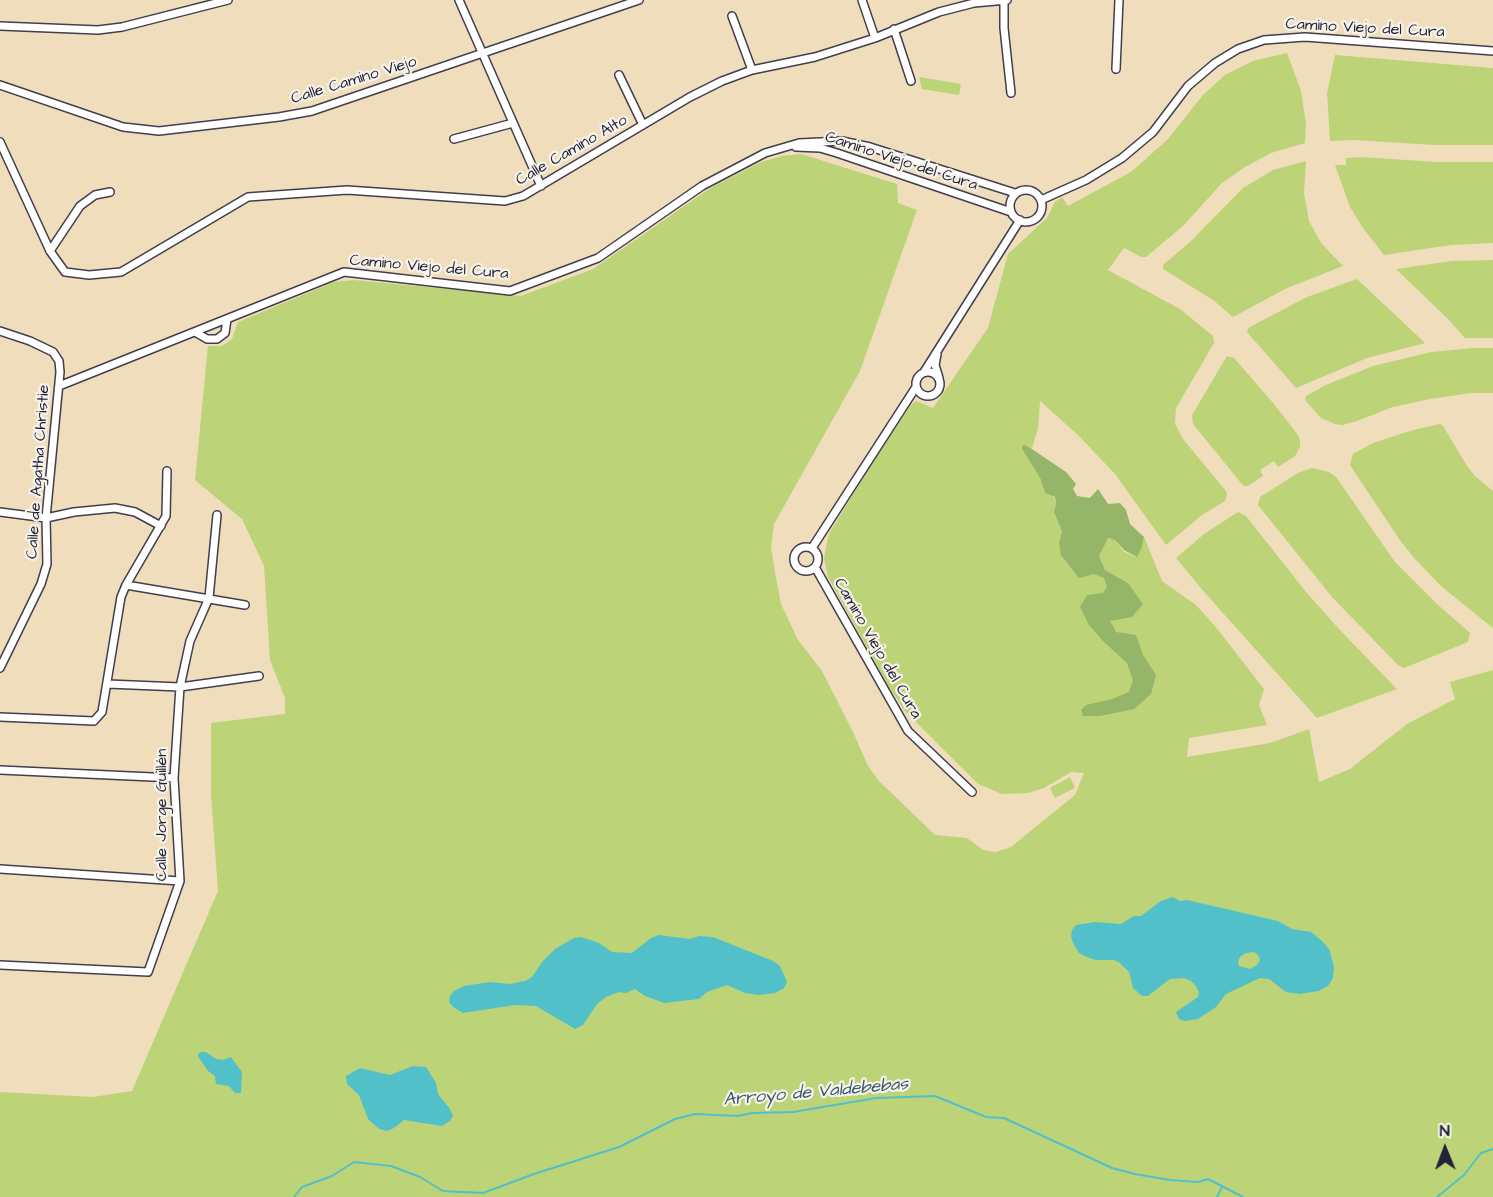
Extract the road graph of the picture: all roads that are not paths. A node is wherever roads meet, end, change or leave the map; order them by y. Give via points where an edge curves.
1 (228, 0) edge
2 (459, 0) edge
3 (639, 0) edge
4 (862, 0) edge
5 (1005, 0) edge
6 (1119, 0) edge
7 (732, 16) dead end
8 (0, 26) edge
9 (894, 29) junction
10 (875, 38) junction
11 (1493, 51) edge
12 (482, 55) junction
13 (1116, 69) dead end
14 (752, 70) junction
15 (619, 75) dead end
16 (911, 81) dead end
17 (0, 85) edge
18 (1011, 93) dead end
19 (513, 123) junction
20 (643, 125) junction
21 (454, 139) dead end
22 (0, 141) edge
23 (781, 148) junction
24 (541, 186) junction
25 (110, 192) dead end
26 (1016, 193) junction
27 (1041, 200) junction
28 (1011, 212) junction
29 (1020, 220) junction
30 (50, 251) junction
31 (226, 320) junction
32 (0, 331) edge
33 (195, 332) junction
34 (0, 335) edge
35 (11, 335) junction
36 (937, 352) junction
37 (924, 372) junction
38 (939, 378) junction
39 (59, 386) junction
40 (916, 387) junction
41 (922, 394) junction
42 (906, 404) junction
43 (167, 471) dead end
44 (0, 512) edge
45 (217, 515) dead end
46 (46, 518) junction
47 (161, 526) junction
48 (812, 548) junction
49 (815, 567) junction
50 (126, 585) junction
51 (208, 598) junction
52 (245, 605) dead end
53 (0, 668) edge
54 (259, 676) dead end
55 (108, 684) junction
56 (180, 687) junction
57 (0, 717) edge
58 (0, 770) edge
59 (174, 778) junction
60 (972, 792) dead end
61 (0, 869) edge
62 (180, 880) junction
63 (0, 965) edge

1 - 8 street via 106,29
2 - 12 street
3 - 12 street, Calle Camino Viejo
4 - 10 street
5 - 9 street, Calle Camino Alto via 939,12
5 - 18 street
6 - 13 street
7 - 14 street
9 - 10 street, Calle Camino Alto
9 - 16 street
10 - 14 street, Calle Camino Alto via 815,57
11 - 27 street, Camino Viejo del Cura via 1305,37 1264,40 1215,63 1188,86 1153,132 1122,158
12 - 17 street, Calle Camino Viejo via 312,111 159,131 123,127
12 - 19 street
14 - 20 street, Calle Camino Alto via 690,97
15 - 20 street
19 - 21 street
19 - 24 street
20 - 24 street, Calle Camino Alto
22 - 30 street, Calle Camino Alto
23 - 26 street, Camino Viejo del Cura via 842,141
23 - 28 street, Camino Viejo del Cura via 820,148
23 - 31 street, Camino Viejo del Cura via 702,186 598,258 510,291 344,272
24 - 30 street, Calle Camino Alto via 505,201 347,190 248,197 121,272 65,272
25 - 30 street via 95,195 80,206
26 - 27 street via 1033,191
26 - 28 street via 1011,199
27 - 29 street via 1037,217 1032,221
28 - 29 street
29 - 36 street
31 - 33 street, Camino Viejo del Cura
31 - 33 street, Camino Viejo del Cura via 225,333 218,339 207,339
32 - 35 street, Calle de Agatha Christie
33 - 39 street, Camino Viejo del Cura
34 - 35 street, Calle de Agatha Christie
35 - 39 street, Calle de Agatha Christie via 53,352 59,361
36 - 37 street
36 - 38 street
37 - 38 street
37 - 40 street
38 - 41 street via 936,392
39 - 46 street, Calle de Agatha Christie
40 - 41 street
40 - 42 street
41 - 42 street
42 - 48 street
43 - 47 street via 166,516
44 - 46 street
45 - 51 street, Calle Jorge Guillén
46 - 47 street via 115,508 135,512
46 - 53 street, Calle de Agatha Christie via 47,564 41,584
47 - 50 street
48 - 49 street via 818,557
48 - 49 street via 797,551 794,563 803,571
49 - 60 street, Camino Viejo del Cura via 908,731
50 - 51 street
50 - 55 street
51 - 52 street
51 - 56 street, Calle Jorge Guillén via 190,641
54 - 56 street
55 - 56 street
55 - 57 street via 102,712 94,721
56 - 59 street, Calle Jorge Guillén
58 - 59 street
59 - 62 street, Calle Jorge Guillén
61 - 62 street
62 - 63 street, Calle Jorge Guillén via 148,972

